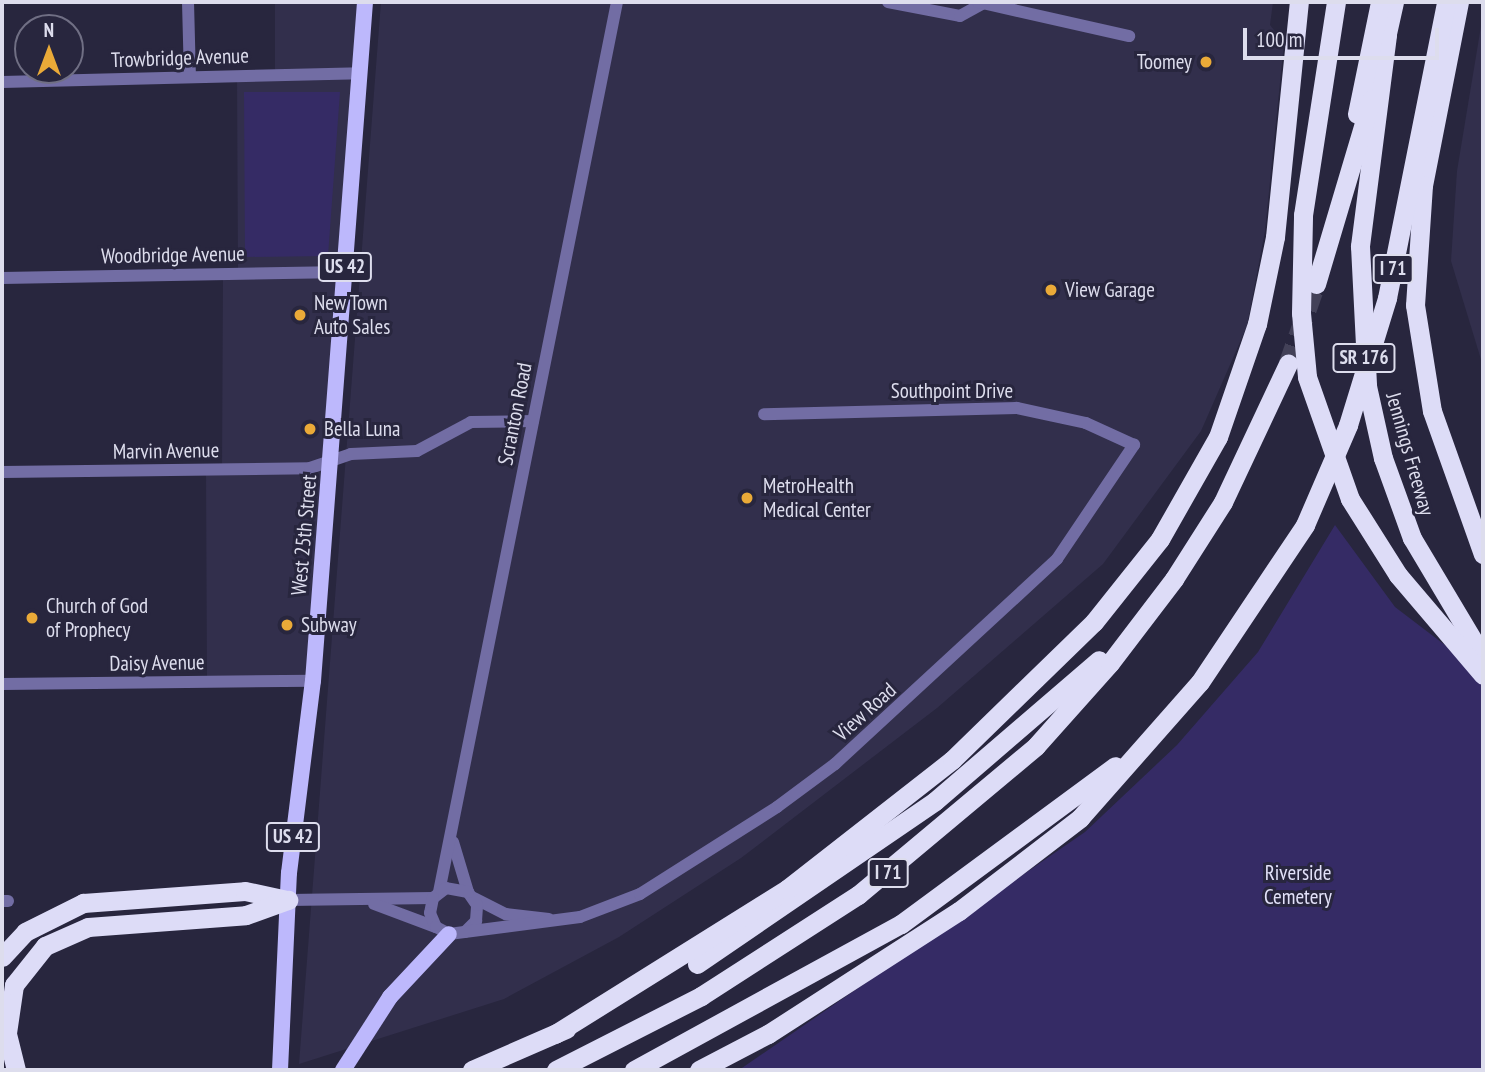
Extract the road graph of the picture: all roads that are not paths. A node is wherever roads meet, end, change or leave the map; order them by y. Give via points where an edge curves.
1 (188, 2) edge
2 (365, 2) edge
3 (617, 2) edge
4 (888, 2) edge
5 (1299, 2) edge
6 (1336, 2) edge
7 (1380, 2) edge
8 (1394, 2) edge
9 (1446, 2) edge
10 (1459, 2) edge
11 (980, 3) edge
12 (1387, 35) junction
13 (1129, 36) dead end
14 (360, 73) junction
15 (190, 77) junction
16 (2, 82) edge
17 (1342, 205) junction
18 (344, 272) junction
19 (2, 278) edge
20 (1316, 284) tunnel mouth
21 (1288, 364) tunnel mouth
22 (764, 414) dead end
23 (533, 421) junction
24 (1134, 446) joint
25 (331, 461) junction
26 (2, 472) edge
27 (1483, 554) edge
28 (1159, 600) junction
29 (1483, 657) edge
30 (1483, 675) edge
31 (313, 681) junction
32 (1200, 682) junction
33 (2, 684) edge
34 (452, 835) junction
35 (436, 895) junction
36 (471, 895) junction
37 (288, 900) junction
38 (367, 901) junction
39 (553, 919) junction
40 (450, 931) junction
41 (2, 957) edge
42 (555, 1034) junction
43 (768, 1034) junction
44 (16, 1070) edge
45 (280, 1070) edge
46 (344, 1070) edge
47 (472, 1070) edge
48 (556, 1070) edge
49 (634, 1070) edge
50 (699, 1070) edge
51 (713, 1070) edge

1 - 15 street
2 - 14 main road, West 25th Street / US 42
3 - 23 street, Scranton Road
4 - 11 street via 960,16
5 - 42 highway via 1275,237 1258,324 1219,437 1160,539 1094,622 942,769 787,889
6 - 30 highway, bridge via 1299,256 1307,377 1355,509 1398,575
7 - 17 highway via 1340,182
8 - 12 highway
9 - 32 highway, I 71, bridge via 1384,309 1348,425 1305,525
10 - 27 highway, Jennings Freeway / SR 176 via 1423,185 1415,305 1435,424
11 - 13 street
12 - 17 highway
12 - 29 highway, Jennings Freeway / SR 176 via 1360,246 1367,386 1390,482 1412,538
14 - 15 street, Trowbridge Avenue
14 - 18 main road, West 25th Street / US 42
15 - 16 street, Trowbridge Avenue
17 - 20 highway
18 - 19 street, Woodbridge Avenue
18 - 25 main road, West 25th Street / US 42
21 - 28 highway, I 71 via 1223,502
22 - 24 street, Southpoint Drive via 1017,408 1086,424
23 - 25 street via 471,422 417,451
23 - 34 street, Scranton Road
24 - 39 street, View Road via 1057,559 835,764 640,894 587,915
25 - 26 street, Marvin Avenue via 310,468
25 - 31 main road, West 25th Street / US 42
28 - 42 highway via 1014,738 872,848 723,949
28 - 48 highway, I 71 via 1072,708 946,828 775,952
31 - 33 street, Daisy Avenue
31 - 37 main road, West 25th Street / US 42
32 - 43 highway via 1080,818 959,911
32 - 49 highway, I 71 via 1094,784 901,924
34 - 35 street, Scranton Road
34 - 36 street, Scranton Road
35 - 36 street via 453,887
35 - 38 street
35 - 40 street via 429,913
36 - 39 street, View Road via 506,914
36 - 40 street via 478,913
37 - 38 street
37 - 41 highway via 244,891 83,903 25,932
37 - 44 highway via 246,915 88,927 45,946 14,985 7,1033
37 - 45 main road, West 25th Street / US 42
38 - 40 street
39 - 40 street, View Road
40 - 46 main road via 390,997
42 - 47 highway
43 - 50 highway
43 - 51 highway

